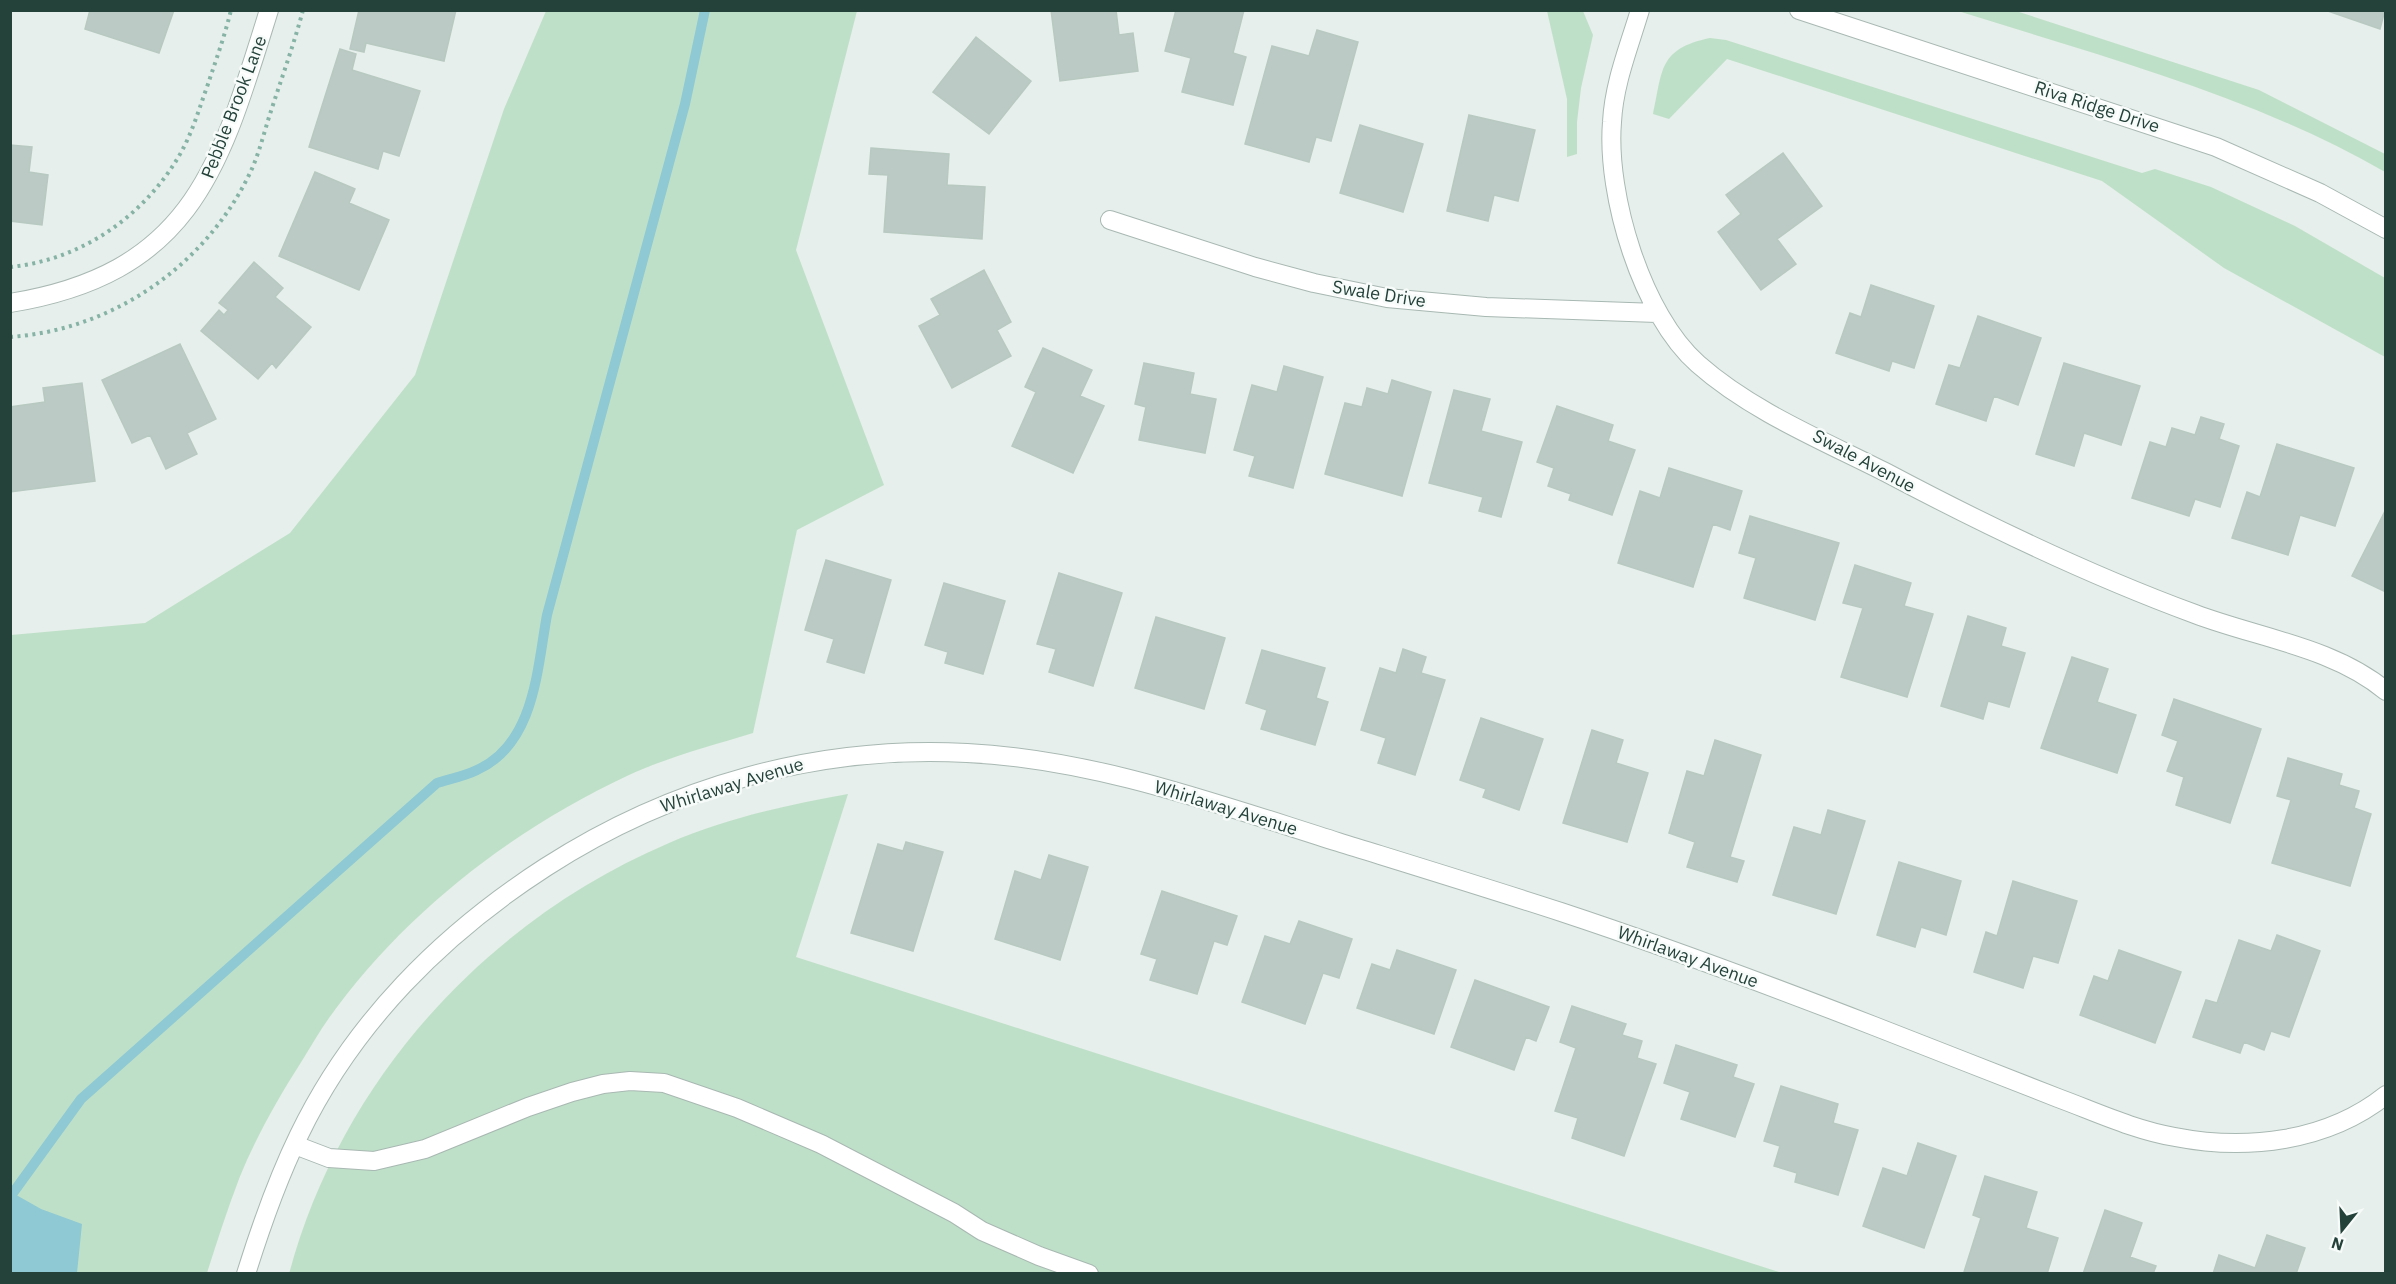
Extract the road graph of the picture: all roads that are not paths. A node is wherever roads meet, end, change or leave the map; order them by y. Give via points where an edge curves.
1 (269, 10) edge
2 (1640, 10) edge
3 (1799, 10) edge
4 (1110, 220) dead end
5 (2385, 229) edge
6 (10, 303) edge
7 (1658, 313) junction
8 (2385, 691) edge
9 (2385, 1095) edge
10 (295, 1145) junction
11 (246, 1274) edge
12 (1089, 1274) edge

1 - 6 street, Pebble Brook Lane via 217,159 182,216 157,242 93,282
2 - 7 street, Swale Avenue via 1614,100 1612,147 1630,248
3 - 5 street, Riva Ridge Drive via 2216,147 2320,193
4 - 7 street, Swale Drive via 1256,267 1388,298 1486,307
7 - 8 street, Swale Avenue via 1695,362 1737,393 1911,486 2059,559 2195,614 2315,652 2364,675
9 - 10 street, Whirlaway Avenue via 2367,1110 2344,1121 2270,1142 2237,1145 2156,1133 1576,917 1203,800 1039,760 917,752 837,757 778,768 687,795 582,844 489,906 400,987 342,1062
10 - 11 street, Whirlaway Avenue via 268,1206
10 - 12 street via 328,1158 383,1159 425,1149 572,1092 630,1081 664,1083 737,1108 821,1144 982,1231

